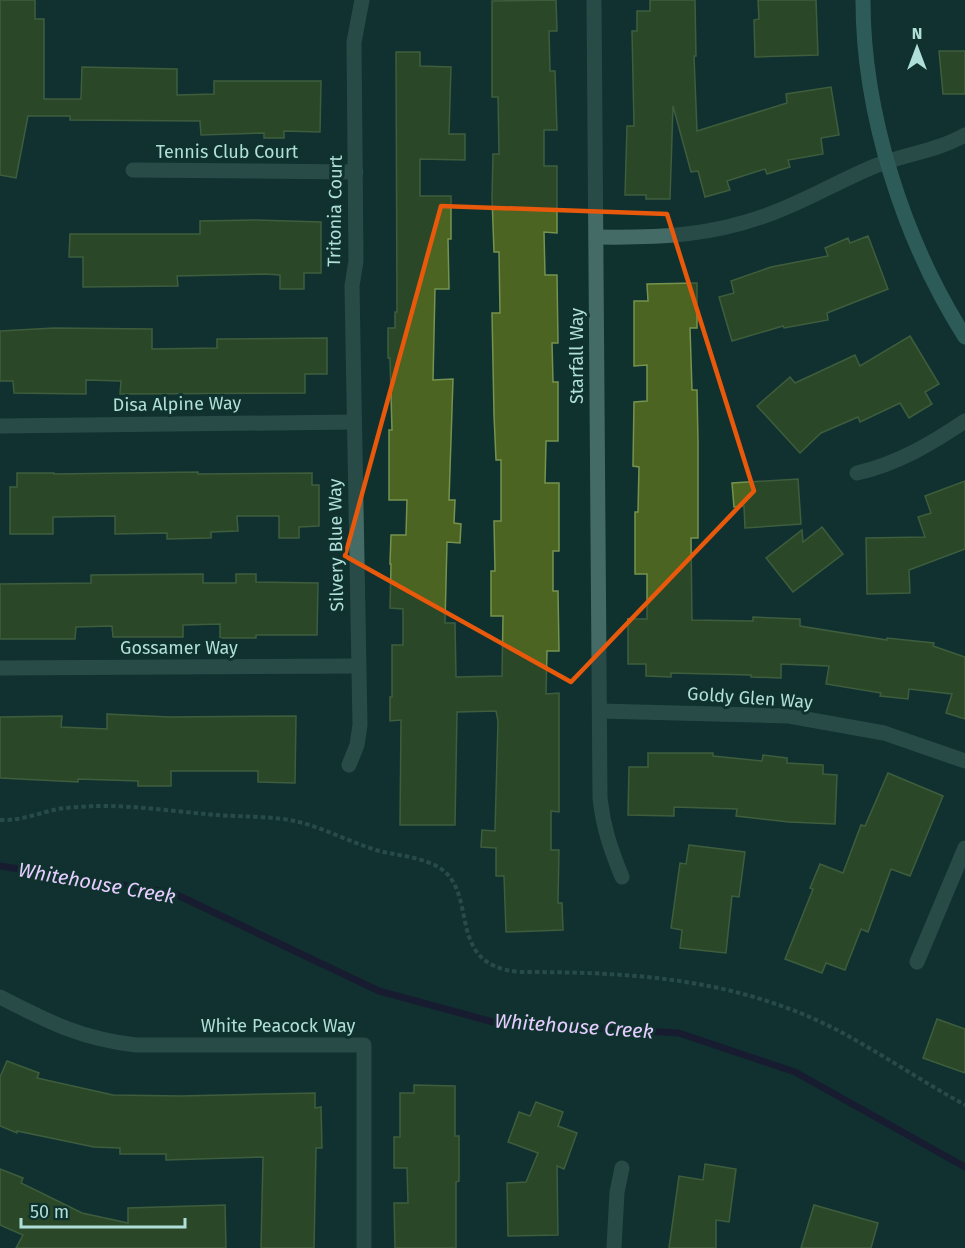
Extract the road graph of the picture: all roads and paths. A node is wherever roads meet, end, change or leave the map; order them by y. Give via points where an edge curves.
1 (362, 0) edge
2 (594, 0) edge
3 (863, 0) edge
4 (965, 135) edge
5 (887, 161) junction
6 (133, 170) dead end
7 (356, 172) junction
8 (596, 237) junction
9 (965, 337) edge
10 (965, 421) edge
11 (354, 422) junction
12 (0, 426) edge
13 (857, 473) dead end
14 (358, 666) junction
15 (0, 669) edge
16 (600, 711) junction
17 (965, 761) edge
18 (349, 765) dead end
19 (0, 820) edge
20 (965, 848) edge
21 (622, 877) dead end
22 (917, 962) dead end
23 (0, 997) edge
24 (965, 1106) edge
25 (622, 1168) dead end
26 (364, 1248) edge
27 (614, 1248) edge

1 - 7 street, Tritonia Court via 354,42
2 - 8 street, Starfall Way
3 - 5 street via 866,52
4 - 5 street via 933,149
5 - 8 street via 754,220 679,236
5 - 9 street via 925,263
6 - 7 street, Tennis Club Court
7 - 11 street, Tritonia Court via 356,261 352,286
8 - 16 street, Starfall Way
10 - 13 street via 903,458
11 - 12 street, Disa Alpine Way
11 - 14 street, Silvery Blue Way
14 - 15 street, Gossamer Way
14 - 18 street, Silvery Blue Way via 360,725
16 - 17 street, Goldy Glen Way via 789,716 884,733
16 - 21 street, Starfall Way via 603,823
19 - 24 path via 59,809 105,806 297,821 444,870 455,885 473,947 490,965 520,972 634,974 702,983 754,996 840,1031
20 - 22 street
23 - 26 street, White Peacock Way via 69,1031 114,1043 364,1045
25 - 27 street

